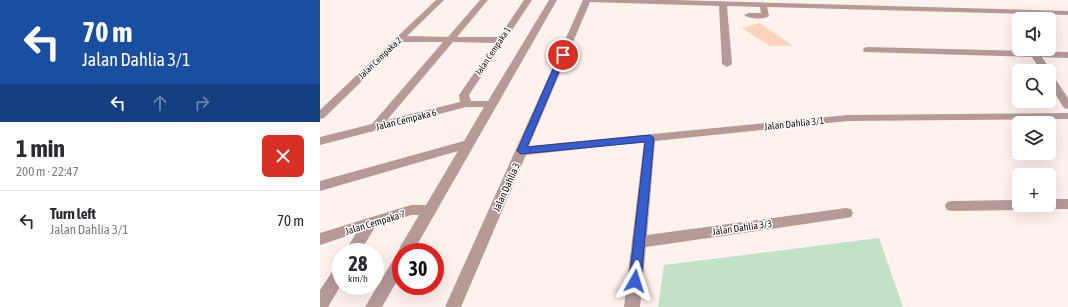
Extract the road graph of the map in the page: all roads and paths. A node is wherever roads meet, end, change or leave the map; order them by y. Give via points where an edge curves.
1 (440, 0) edge
2 (484, 0) edge
3 (528, 0) edge
4 (553, 0) edge
5 (587, 0) edge
6 (591, 0) edge
7 (723, 4) junction
8 (764, 5) junction
9 (1068, 13) edge
10 (748, 15) dead end
11 (400, 39) junction
12 (450, 40) junction
13 (500, 40) junction
14 (867, 50) dead end
15 (1012, 53) edge
16 (1056, 55) edge
17 (1068, 55) edge
18 (727, 64) dead end
19 (1056, 87) edge
20 (466, 104) junction
21 (492, 104) junction
22 (1068, 106) edge
23 (320, 116) edge
24 (1068, 116) edge
25 (376, 126) junction
26 (650, 138) junction
27 (320, 140) edge
28 (469, 144) junction
29 (521, 151) junction
30 (320, 186) edge
31 (1056, 204) edge
32 (1068, 204) edge
33 (1012, 205) edge
34 (952, 206) dead end
35 (430, 210) junction
36 (846, 213) dead end
37 (370, 223) junction
38 (320, 239) edge
39 (639, 242) junction
40 (358, 243) edge
41 (410, 243) edge
42 (392, 275) edge
43 (332, 286) edge
44 (320, 305) edge
45 (373, 307) edge
46 (453, 307) edge
47 (632, 307) edge

1 - 11 street, Jalan Cempaka 2
2 - 12 street
3 - 13 street, Jalan Cempaka 1
4 - 21 street
5 - 29 street, Jalan Dahlia 3
6 - 7 street
7 - 8 street
7 - 18 street
8 - 9 street
8 - 10 street via 764,16
11 - 12 street
11 - 23 street, Jalan Cempaka 2
12 - 13 street
12 - 25 street
13 - 20 street, Jalan Cempaka 1 via 464,95
14 - 15 street
16 - 17 street
19 - 22 street
20 - 21 street, Jalan Cempaka 6
20 - 25 street, Jalan Cempaka 6
21 - 28 street
24 - 26 street, Jalan Dahlia 3/1 via 848,118
25 - 27 street, Jalan Cempaka 6
26 - 29 street, Jalan Dahlia 3/1
26 - 39 street
28 - 30 street
28 - 35 street
29 - 46 street, Jalan Dahlia 3
31 - 32 street
33 - 34 street
35 - 37 street, Jalan Cempaka 7 via 411,210
35 - 41 street
36 - 39 street, Jalan Dahlia 3/3
37 - 38 street, Jalan Cempaka 7
37 - 40 street
39 - 47 street
42 - 45 street
43 - 44 street

